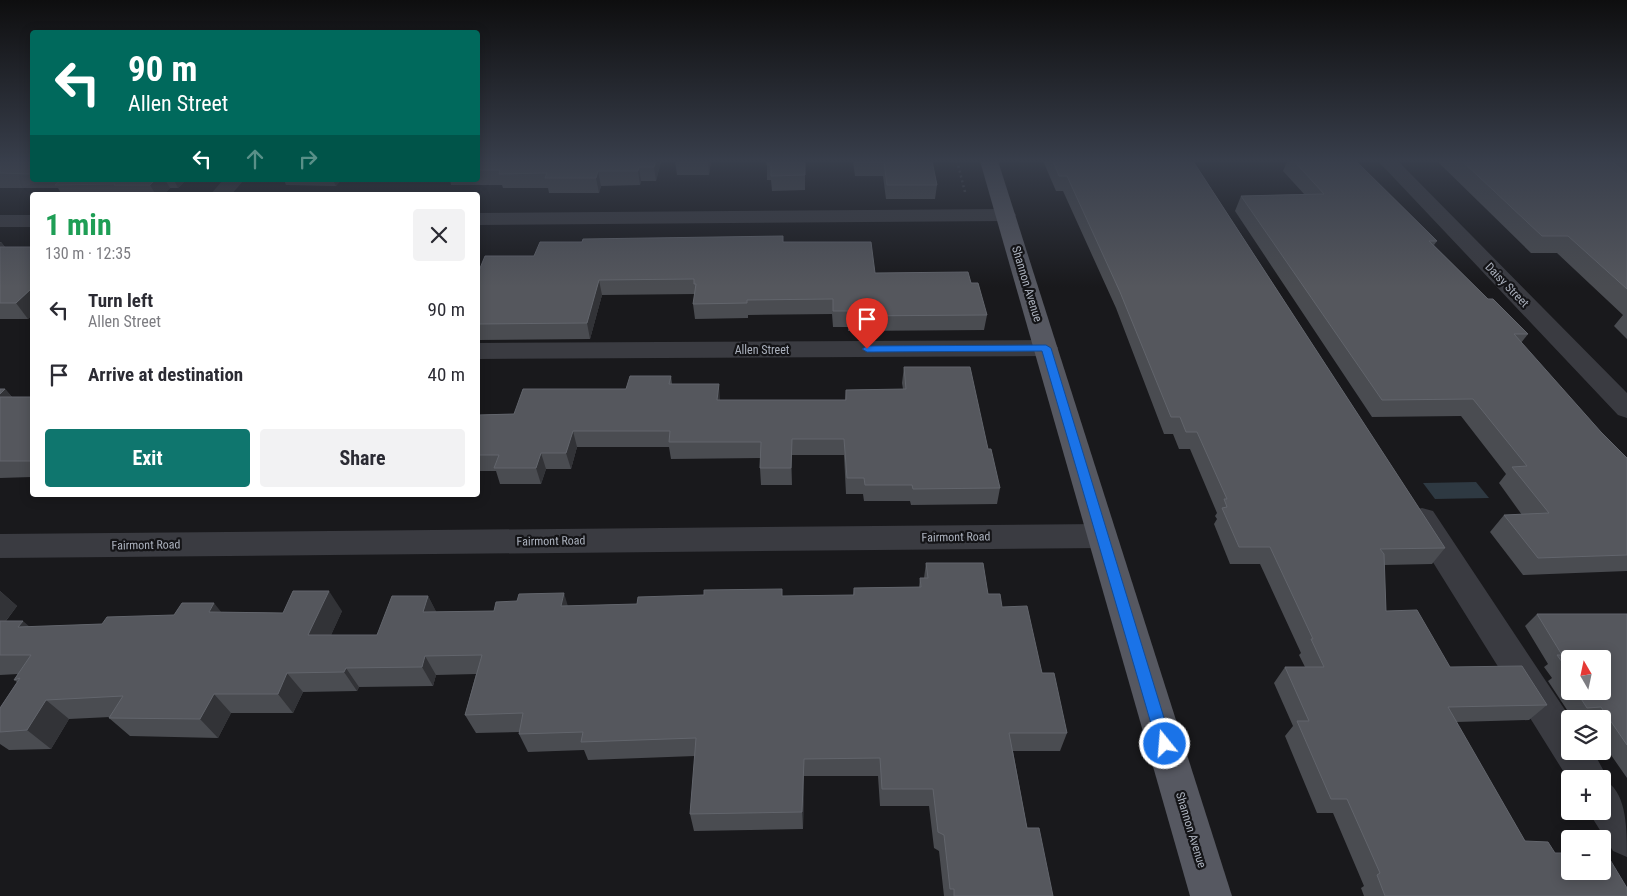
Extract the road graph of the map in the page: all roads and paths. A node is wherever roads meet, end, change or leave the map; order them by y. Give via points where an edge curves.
1 (1002, 203) edge
2 (1427, 203) edge
3 (1006, 215) junction
4 (480, 219) edge
5 (0, 221) edge
6 (30, 221) edge
7 (1046, 348) junction
8 (480, 351) edge
9 (1627, 409) edge
10 (1407, 497) edge
11 (1102, 536) junction
12 (0, 546) edge
13 (1561, 735) edge
14 (1611, 813) edge
15 (1627, 837) edge
16 (1211, 896) edge

1 - 3 main road, Shannon Avenue
2 - 9 street, Daisy Street
3 - 4 street
3 - 7 main road, Shannon Avenue
5 - 6 street
7 - 8 street, Allen Street
7 - 11 main road, Shannon Avenue
10 - 13 street
11 - 12 street, Fairmont Road
11 - 16 main road, Shannon Avenue
14 - 15 street

